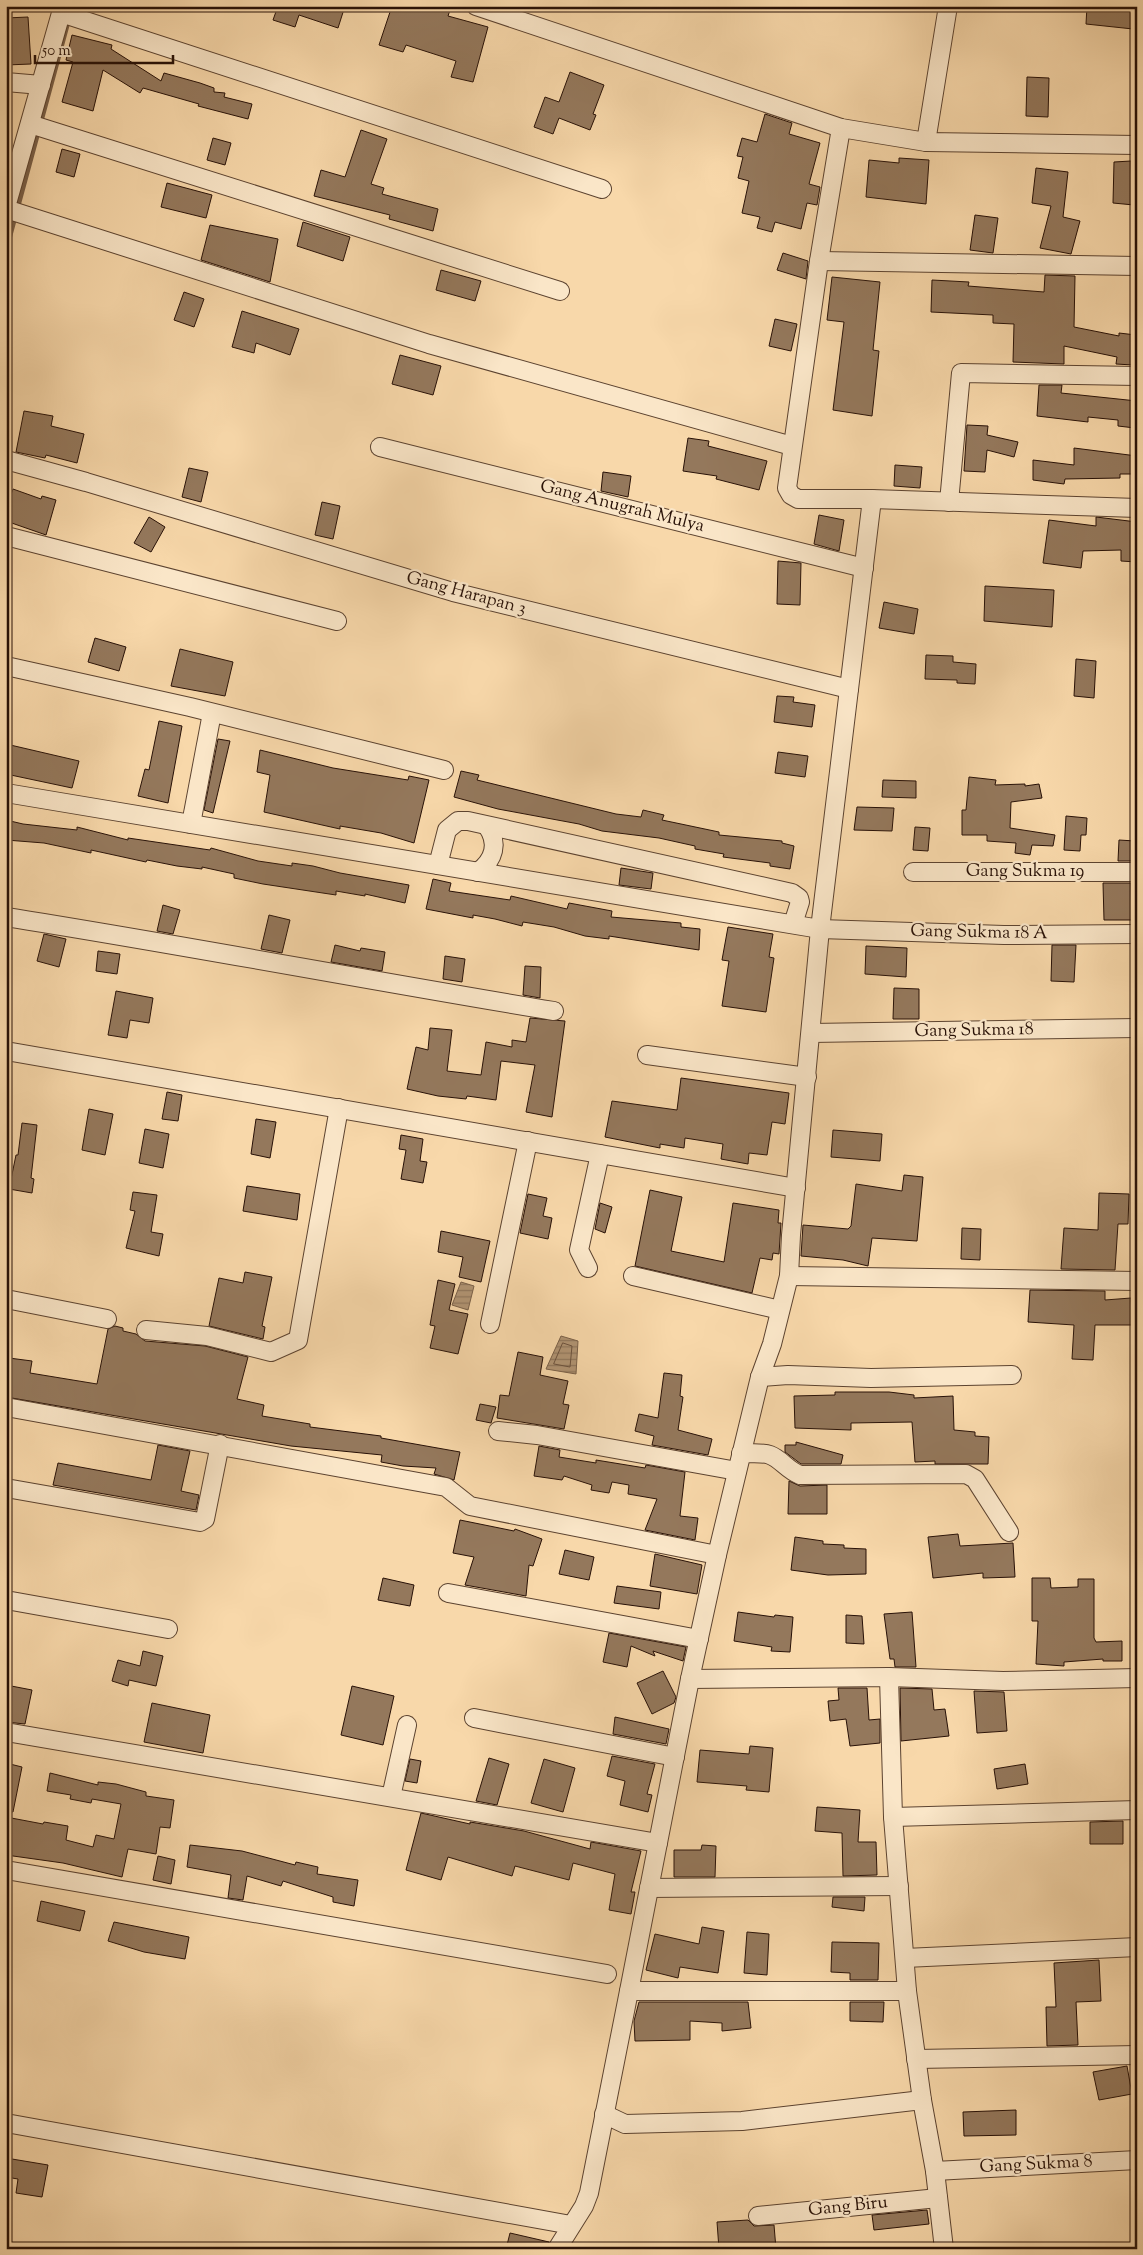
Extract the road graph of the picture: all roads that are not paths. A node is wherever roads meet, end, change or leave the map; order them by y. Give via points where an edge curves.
1 (476, 6) edge
2 (948, 6) edge
3 (62, 10) edge
4 (6, 82) edge
5 (41, 85) junction
6 (31, 124) junction
7 (842, 128) junction
8 (926, 142) junction
9 (1137, 144) edge
10 (602, 189) dead end
11 (7, 209) edge
12 (819, 261) junction
13 (1137, 266) edge
14 (560, 291) dead end
15 (1137, 376) edge
16 (792, 446) junction
17 (380, 447) dead end
18 (6, 460) edge
19 (872, 499) junction
20 (950, 502) junction
21 (1137, 508) edge
22 (6, 536) edge
23 (864, 568) junction
24 (337, 621) dead end
25 (6, 666) edge
26 (849, 689) junction
27 (212, 713) junction
28 (444, 770) dead end
29 (6, 793) edge
30 (191, 824) junction
31 (487, 826) junction
32 (438, 865) junction
33 (478, 872) junction
34 (914, 872) dead end
35 (1137, 872) edge
36 (6, 917) edge
37 (793, 924) junction
38 (820, 929) junction
39 (1137, 934) edge
40 (554, 1011) dead end
41 (1137, 1028) edge
42 (811, 1033) junction
43 (6, 1050) edge
44 (647, 1055) dead end
45 (807, 1077) junction
46 (339, 1108) junction
47 (528, 1141) junction
48 (600, 1154) junction
49 (796, 1188) junction
50 (588, 1268) dead end
51 (633, 1276) dead end
52 (790, 1276) junction
53 (1137, 1281) edge
54 (6, 1299) edge
55 (780, 1310) junction
56 (107, 1319) dead end
57 (490, 1324) dead end
58 (146, 1330) dead end
59 (1012, 1375) dead end
60 (760, 1377) junction
61 (6, 1407) edge
62 (498, 1431) dead end
63 (220, 1444) junction
64 (742, 1453) junction
65 (738, 1471) junction
66 (6, 1488) edge
67 (1009, 1532) dead end
68 (717, 1556) junction
69 (448, 1593) dead end
70 (6, 1600) edge
71 (168, 1629) dead end
72 (699, 1639) junction
73 (889, 1677) junction
74 (1137, 1678) edge
75 (690, 1679) junction
76 (474, 1718) dead end
77 (407, 1724) dead end
78 (6, 1732) edge
79 (675, 1757) junction
80 (391, 1797) junction
81 (1137, 1810) edge
82 (893, 1817) junction
83 (658, 1843) junction
84 (6, 1870) edge
85 (899, 1886) junction
86 (649, 1888) junction
87 (1137, 1947) edge
88 (905, 1958) junction
89 (607, 1974) dead end
90 (629, 1991) junction
91 (907, 1991) junction
92 (1137, 2055) edge
93 (916, 2059) junction
94 (922, 2100) junction
95 (604, 2114) junction
96 (6, 2123) edge
97 (1137, 2160) edge
98 (935, 2171) junction
99 (938, 2198) junction
100 (758, 2216) dead end
101 (571, 2225) junction
102 (557, 2249) edge
103 (944, 2249) edge

1 - 7 street
2 - 8 street
3 - 5 street
3 - 10 street
4 - 5 street
5 - 6 street
6 - 11 street
6 - 14 street
7 - 8 street
7 - 12 street
8 - 9 street
11 - 16 street via 429,344
12 - 13 street
12 - 16 street
15 - 20 street via 961,373
16 - 19 street via 786,481 791,495 798,499
17 - 23 street, Gang Anugrah Mulya
18 - 26 street, Gang Harapan 3 via 453,592
19 - 20 street
19 - 23 street
20 - 21 street
22 - 24 street
23 - 26 street
25 - 27 street
26 - 38 street
27 - 28 street
27 - 30 street
29 - 30 street
30 - 32 street
31 - 32 street via 468,821 452,824 447,830
31 - 33 street via 493,834 494,852 488,864
31 - 37 street via 792,893 800,902
32 - 33 street
33 - 37 street, Gang Sukma 18 A
34 - 35 street, Gang Sukma 19
36 - 40 street
37 - 38 street, Gang Sukma 18 A
38 - 39 street, Gang Sukma 18 A via 1004,935
38 - 42 street
41 - 42 street, Gang Sukma 18
42 - 45 street
43 - 46 street
44 - 45 street
45 - 49 street
46 - 47 street
46 - 58 street via 298,1340 271,1352 207,1336
47 - 48 street
47 - 57 street
48 - 49 street
48 - 50 street via 580,1250
49 - 52 street
51 - 55 street
52 - 53 street
52 - 55 street
54 - 56 street
55 - 60 street
59 - 60 street via 871,1378 788,1374
60 - 64 street
61 - 63 street
62 - 65 street
63 - 66 street via 205,1519 200,1522
63 - 68 street via 446,1487 470,1506
64 - 65 street
64 - 67 street via 769,1455 800,1476 966,1474 975,1479
65 - 68 street
68 - 72 street
69 - 72 street
70 - 71 street
72 - 75 street
73 - 74 street via 1003,1681
73 - 75 street
73 - 82 street
75 - 79 street
76 - 79 street
77 - 80 street
78 - 80 street
79 - 83 street
80 - 83 street
81 - 82 street
82 - 85 street
83 - 86 street
84 - 89 street
85 - 86 street
85 - 88 street
86 - 90 street
87 - 88 street
88 - 91 street
90 - 91 street
90 - 95 street
91 - 93 street
92 - 93 street
93 - 94 street
94 - 95 street via 742,2121 626,2124
94 - 98 street
95 - 101 street via 589,2193
96 - 101 street
97 - 98 street, Gang Sukma 8
98 - 99 street
99 - 100 street, Gang Biru
99 - 103 street
101 - 102 street

